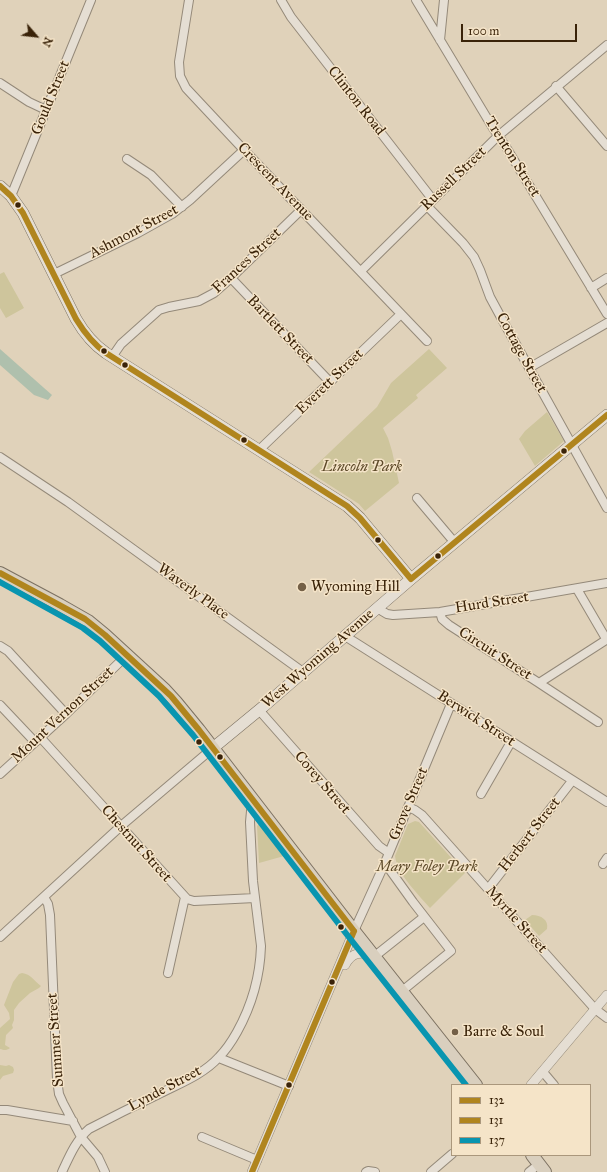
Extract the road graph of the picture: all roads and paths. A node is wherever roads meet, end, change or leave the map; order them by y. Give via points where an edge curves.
1 (91, 0) edge
2 (189, 0) edge
3 (281, 0) edge
4 (416, 0) edge
5 (444, 0) edge
6 (440, 40) junction
7 (607, 45) edge
8 (0, 83) edge
9 (556, 86) junction
10 (46, 110) junction
11 (498, 136) junction
12 (607, 146) edge
13 (244, 150) junction
14 (127, 159) dead end
15 (0, 186) edge
16 (11, 196) junction
17 (430, 203) junction
18 (182, 207) junction
19 (301, 210) junction
20 (361, 271) junction
21 (54, 274) junction
22 (231, 278) junction
23 (607, 278) edge
24 (591, 288) junction
25 (401, 314) junction
26 (607, 314) edge
27 (607, 323) edge
28 (427, 341) dead end
29 (112, 357) junction
30 (529, 368) junction
31 (330, 382) junction
32 (607, 415) edge
33 (572, 444) junction
34 (259, 450) junction
35 (0, 457) edge
36 (417, 498) dead end
37 (607, 508) edge
38 (455, 543) junction
39 (0, 573) edge
40 (411, 579) junction
41 (607, 583) edge
42 (577, 589) junction
43 (377, 608) junction
44 (440, 612) junction
45 (345, 636) junction
46 (0, 646) edge
47 (127, 655) junction
48 (303, 672) junction
49 (539, 683) junction
50 (451, 704) junction
51 (0, 705) edge
52 (259, 710) junction
53 (66, 714) junction
54 (598, 722) dead end
55 (37, 740) junction
56 (512, 742) junction
57 (213, 748) junction
58 (0, 774) edge
59 (572, 781) junction
60 (481, 794) dead end
61 (607, 802) edge
62 (256, 803) junction
63 (408, 807) junction
64 (120, 826) junction
65 (389, 853) junction
66 (384, 865) junction
67 (488, 889) junction
68 (44, 897) junction
69 (185, 897) junction
70 (255, 898) junction
71 (424, 917) junction
72 (354, 931) junction
73 (0, 938) edge
74 (374, 956) junction
75 (168, 972) dead end
76 (402, 991) junction
77 (329, 992) junction
78 (607, 995) edge
79 (595, 1009) junction
80 (607, 1018) edge
81 (218, 1058) junction
82 (543, 1072) junction
83 (475, 1084) edge
84 (532, 1084) edge
85 (553, 1084) edge
86 (289, 1086) junction
87 (0, 1110) edge
88 (73, 1121) junction
89 (81, 1137) junction
90 (202, 1138) dead end
91 (451, 1155) edge
92 (257, 1160) junction
93 (62, 1172) edge
94 (105, 1172) edge
95 (252, 1172) edge
96 (366, 1172) edge
97 (375, 1172) edge
98 (431, 1172) edge

1 - 10 street, Gould Street
2 - 13 street, Crescent Avenue via 179,62 182,80 188,91
3 - 17 street, Clinton Road
4 - 6 street, Trenton Street
5 - 6 street
6 - 11 street, Trenton Street
7 - 9 street, Russell Street
8 - 10 street
9 - 11 street, Russell Street
9 - 12 street
10 - 16 street, Gould Street
11 - 17 street, Russell Street
11 - 24 street, Trenton Street
13 - 18 street, Ashmont Street
13 - 19 street, Crescent Avenue
14 - 18 street via 151,175
15 - 16 main road
16 - 21 main road via 27,220
17 - 20 street, Russell Street
17 - 30 street, Cottage Street via 476,261 490,298
18 - 21 street, Ashmont Street via 156,224
19 - 20 street, Crescent Avenue
19 - 22 street, Frances Street
20 - 25 street, Crescent Avenue
21 - 29 main road via 84,333 97,347
22 - 29 street, Frances Street via 206,298 159,310 121,344
22 - 31 street, Bartlett Street
23 - 24 street
24 - 26 street, Trenton Street
25 - 28 street, Crescent Avenue
25 - 31 street, Everett Street
27 - 30 street
29 - 34 main road
30 - 33 street, Cottage Street
31 - 34 street, Everett Street
32 - 33 main road, West Wyoming Avenue
33 - 37 street, Cottage Street
33 - 38 main road, West Wyoming Avenue
34 - 40 main road via 353,511
35 - 48 street, Waverly Place via 54,492
36 - 38 street
38 - 40 main road, West Wyoming Avenue
39 - 47 main road via 85,619
40 - 43 main road, West Wyoming Avenue
41 - 42 street, Hurd Street
42 - 44 street, Hurd Street
42 - 49 street, Circuit Street via 606,640
43 - 44 street, Hurd Street via 387,614 401,616
43 - 45 main road, West Wyoming Avenue
44 - 49 street, Circuit Street via 442,619 449,625
45 - 48 main road, West Wyoming Avenue
45 - 50 street, Berwick Street
46 - 53 street via 7,650
47 - 53 street, Mount Vernon Street
47 - 57 main road via 176,702
48 - 52 main road, West Wyoming Avenue
49 - 54 street
50 - 56 street, Berwick Street
50 - 63 street, Grove Street
51 - 55 street, Chestnut Street
52 - 57 main road, West Wyoming Avenue
52 - 65 street, Corey Street via 379,846
53 - 55 street, Mount Vernon Street
55 - 58 street, Mount Vernon Street
55 - 64 street, Chestnut Street
56 - 59 street, Berwick Street
56 - 60 street
57 - 62 main road
57 - 64 street
59 - 61 street, Berwick Street
59 - 67 street, Herbert Street
62 - 70 street, Lynde Street via 251,811 250,822
62 - 72 main road
63 - 65 street, Grove Street
63 - 67 street, Myrtle Street via 422,815
64 - 68 street
64 - 69 street, Chestnut Street
65 - 66 street, Grove Street
66 - 71 street
66 - 72 street, Grove Street
67 - 79 street, Myrtle Street
68 - 73 street
68 - 88 street, Summer Street via 50,915 58,1084 61,1099
69 - 70 street via 194,901
69 - 75 street
70 - 81 street, Lynde Street via 261,946 257,983 242,1023
71 - 74 street
71 - 76 street via 451,951
72 - 74 main road
72 - 77 street, Grove Street
74 - 76 main road
74 - 77 street, Grove Street via 363,953 351,957
76 - 83 main road
77 - 86 street, Grove Street
78 - 79 street
79 - 80 street, Myrtle Street
79 - 82 street
81 - 86 street
81 - 89 street, Lynde Street via 190,1079 89,1129
82 - 84 street
82 - 85 street
86 - 92 street, Grove Street
87 - 88 street
88 - 89 street, Summer Street
89 - 93 street, Lynde Street
89 - 94 street, Summer Street via 98,1157
90 - 92 street
91 - 98 street
92 - 95 street, Grove Street
96 - 97 street

